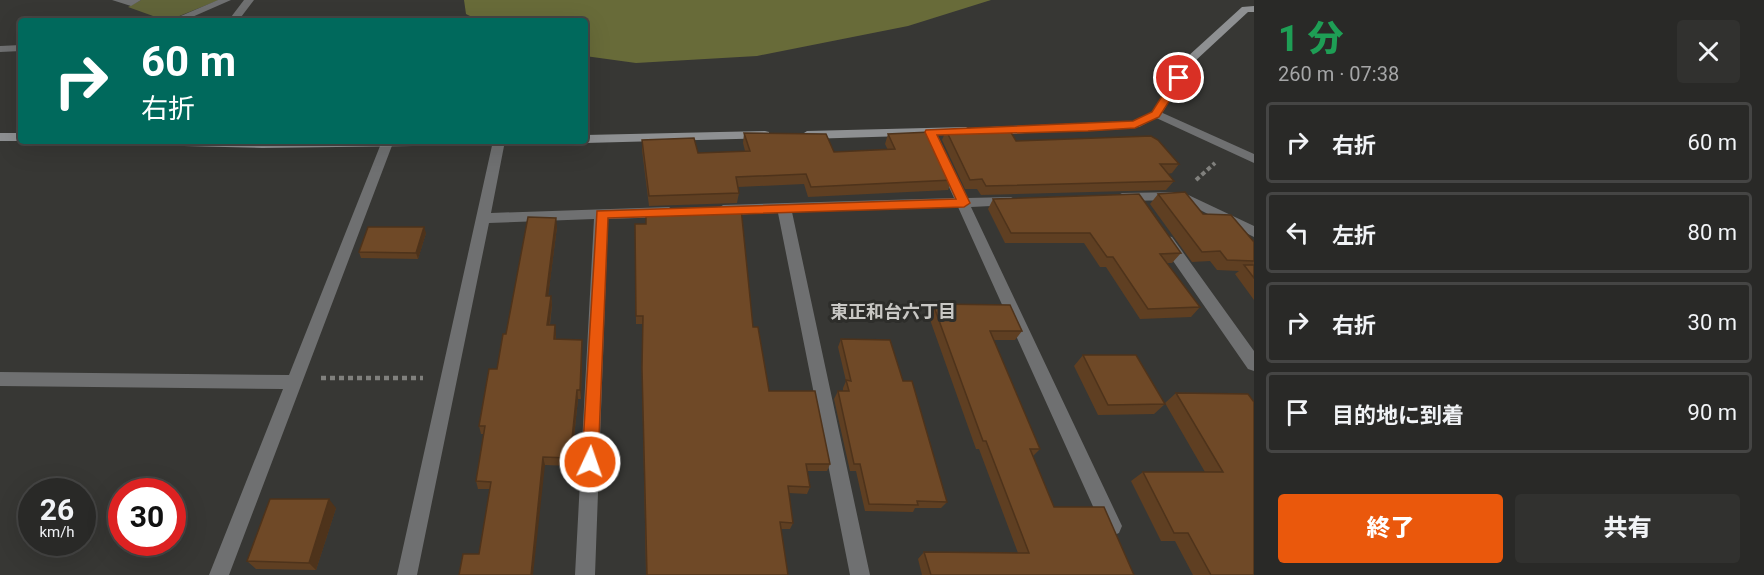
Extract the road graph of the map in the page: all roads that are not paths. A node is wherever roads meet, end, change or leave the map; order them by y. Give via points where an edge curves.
1 (117, 0) edge
2 (136, 0) edge
3 (226, 0) edge
4 (249, 0) edge
5 (1254, 9) edge
6 (181, 18) edge
7 (235, 18) edge
8 (18, 48) edge
9 (0, 49) edge
10 (1156, 114) junction
11 (930, 132) junction
12 (775, 135) edge
13 (799, 135) edge
14 (0, 137) edge
15 (18, 137) edge
16 (588, 139) edge
17 (387, 144) edge
18 (498, 144) edge
19 (1254, 159) edge
20 (1113, 197) edge
21 (1136, 197) junction
22 (1021, 201) edge
23 (964, 203) junction
24 (784, 208) junction
25 (704, 211) edge
26 (681, 212) edge
27 (602, 214) junction
28 (482, 218) junction
29 (1254, 232) edge
30 (1254, 364) edge
31 (0, 379) edge
32 (295, 379) junction
33 (1120, 543) edge
34 (219, 575) edge
35 (407, 575) edge
36 (585, 575) edge
37 (860, 575) edge

1 - 2 street
3 - 6 street
4 - 7 street
5 - 10 street via 1245,9 1190,60
8 - 9 street
10 - 11 street via 1135,124 1111,126
10 - 19 street
11 - 13 street
11 - 23 street
12 - 16 street
14 - 15 street
17 - 32 street
18 - 28 street
20 - 21 street
21 - 29 street via 1182,196
21 - 30 street
22 - 23 street
23 - 24 street
23 - 33 street
24 - 25 street
24 - 37 street
26 - 27 street
27 - 28 street
27 - 36 street
28 - 35 street
31 - 32 street
32 - 34 street

